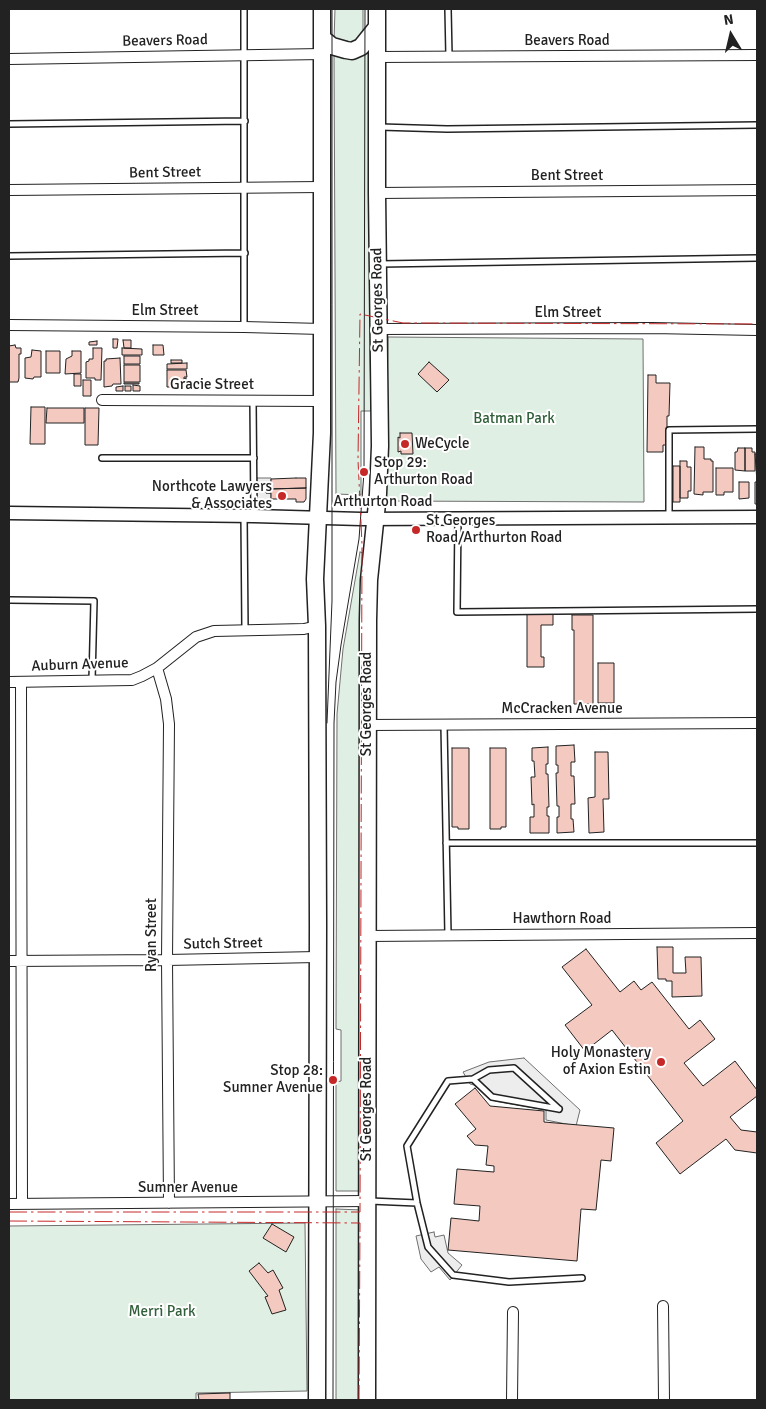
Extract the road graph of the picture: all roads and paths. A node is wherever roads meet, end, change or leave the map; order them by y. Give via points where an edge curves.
1 (244, 9) edge
2 (322, 9) edge
3 (377, 9) edge
4 (448, 9) edge
5 (377, 27) junction
6 (322, 46) junction
7 (757, 54) edge
8 (244, 55) junction
9 (449, 56) junction
10 (377, 57) junction
11 (9, 59) edge
12 (245, 121) junction
13 (9, 124) edge
14 (757, 125) edge
15 (377, 127) junction
16 (244, 186) junction
17 (321, 186) junction
18 (9, 190) edge
19 (757, 190) edge
20 (377, 193) junction
21 (245, 253) junction
22 (9, 256) edge
23 (757, 258) edge
24 (377, 264) junction
25 (9, 325) edge
26 (244, 327) junction
27 (322, 329) junction
28 (378, 329) junction
29 (757, 330) edge
30 (102, 400) dead end
31 (253, 401) junction
32 (322, 401) junction
33 (757, 429) edge
34 (102, 458) dead end
35 (254, 458) junction
36 (9, 514) edge
37 (249, 516) junction
38 (318, 517) junction
39 (669, 517) junction
40 (757, 517) edge
41 (375, 518) junction
42 (458, 518) junction
43 (9, 600) edge
44 (757, 609) edge
45 (317, 626) junction
46 (245, 630) junction
47 (157, 668) junction
48 (92, 681) junction
49 (9, 682) edge
50 (21, 682) junction
51 (757, 723) edge
52 (367, 725) junction
53 (444, 725) junction
54 (446, 842) junction
55 (757, 843) edge
56 (757, 933) edge
57 (448, 935) junction
58 (367, 936) junction
59 (317, 957) junction
60 (167, 960) junction
61 (9, 961) edge
62 (22, 961) junction
63 (473, 1079) junction
64 (317, 1201) junction
65 (367, 1201) junction
66 (169, 1203) junction
67 (417, 1203) junction
68 (9, 1204) edge
69 (22, 1204) junction
70 (582, 1278) dead end
71 (663, 1306) dead end
72 (513, 1312) dead end
73 (317, 1400) edge
74 (367, 1400) edge
75 (512, 1400) edge
76 (664, 1400) edge

1 - 8 lane
2 - 6 highway
3 - 5 highway, St Georges Road
4 - 9 lane
5 - 6 highway via 361,47 346,50
5 - 10 highway, St Georges Road
6 - 8 street, Beavers Road
6 - 17 highway
7 - 9 street, Beavers Road
8 - 11 street, Beavers Road
8 - 12 lane
9 - 10 street, Beavers Road
10 - 15 highway, St Georges Road
12 - 13 lane
12 - 16 lane
14 - 15 lane
15 - 20 highway, St Georges Road
16 - 17 street, Bent Street
16 - 18 street, Bent Street
16 - 21 lane
17 - 27 highway
19 - 20 street, Bent Street
20 - 24 highway, St Georges Road
21 - 22 lane
21 - 26 lane
23 - 24 lane
24 - 28 highway, St Georges Road
25 - 26 street, Elm Street
26 - 27 street, Elm Street
27 - 32 highway
28 - 29 street, Elm Street
28 - 41 highway, St Georges Road via 380,446
30 - 31 street, Gracie Street
31 - 32 street, Gracie Street
31 - 35 lane
32 - 38 highway
33 - 39 lane via 669,430
34 - 35 lane
35 - 37 lane
36 - 37 street, Arthurton Road
37 - 38 street, Arthurton Road
37 - 46 lane
38 - 41 street, Arthurton Road
38 - 45 highway
39 - 40 street, Arthurton Road
39 - 42 street, Arthurton Road
41 - 42 street, Arthurton Road
41 - 52 highway, St Georges Road via 369,580
42 - 44 lane via 457,612
43 - 48 lane via 94,601
45 - 46 street, Auburn Avenue
45 - 59 highway
46 - 47 street, Auburn Avenue via 214,631 196,637
47 - 48 street, Auburn Avenue via 132,680
47 - 60 street, Ryan Street via 169,724
48 - 50 street, Auburn Avenue
49 - 50 street, Auburn Avenue
50 - 62 street
51 - 53 street, McCracken Avenue
52 - 53 street, McCracken Avenue
52 - 58 highway, St Georges Road
53 - 54 lane
54 - 55 lane
54 - 57 lane
56 - 57 street, Hawthorn Road
57 - 58 street, Hawthorn Road
58 - 65 highway, St Georges Road
59 - 60 street, Sutch Street
59 - 64 highway
60 - 62 street, Sutch Street
60 - 66 street, Ryan Street
61 - 62 street, Sutch Street
62 - 69 street
63 - 63 lane via 492,1097 559,1109 514,1068 489,1070
63 - 67 lane via 448,1082 407,1146
64 - 65 street, Sumner Avenue
64 - 66 street, Sumner Avenue
64 - 73 highway
65 - 67 lane
65 - 74 highway, St Georges Road
66 - 69 street, Sumner Avenue
67 - 70 lane via 428,1247 454,1275 509,1282
68 - 69 street, Sumner Avenue
71 - 76 street
72 - 75 street

